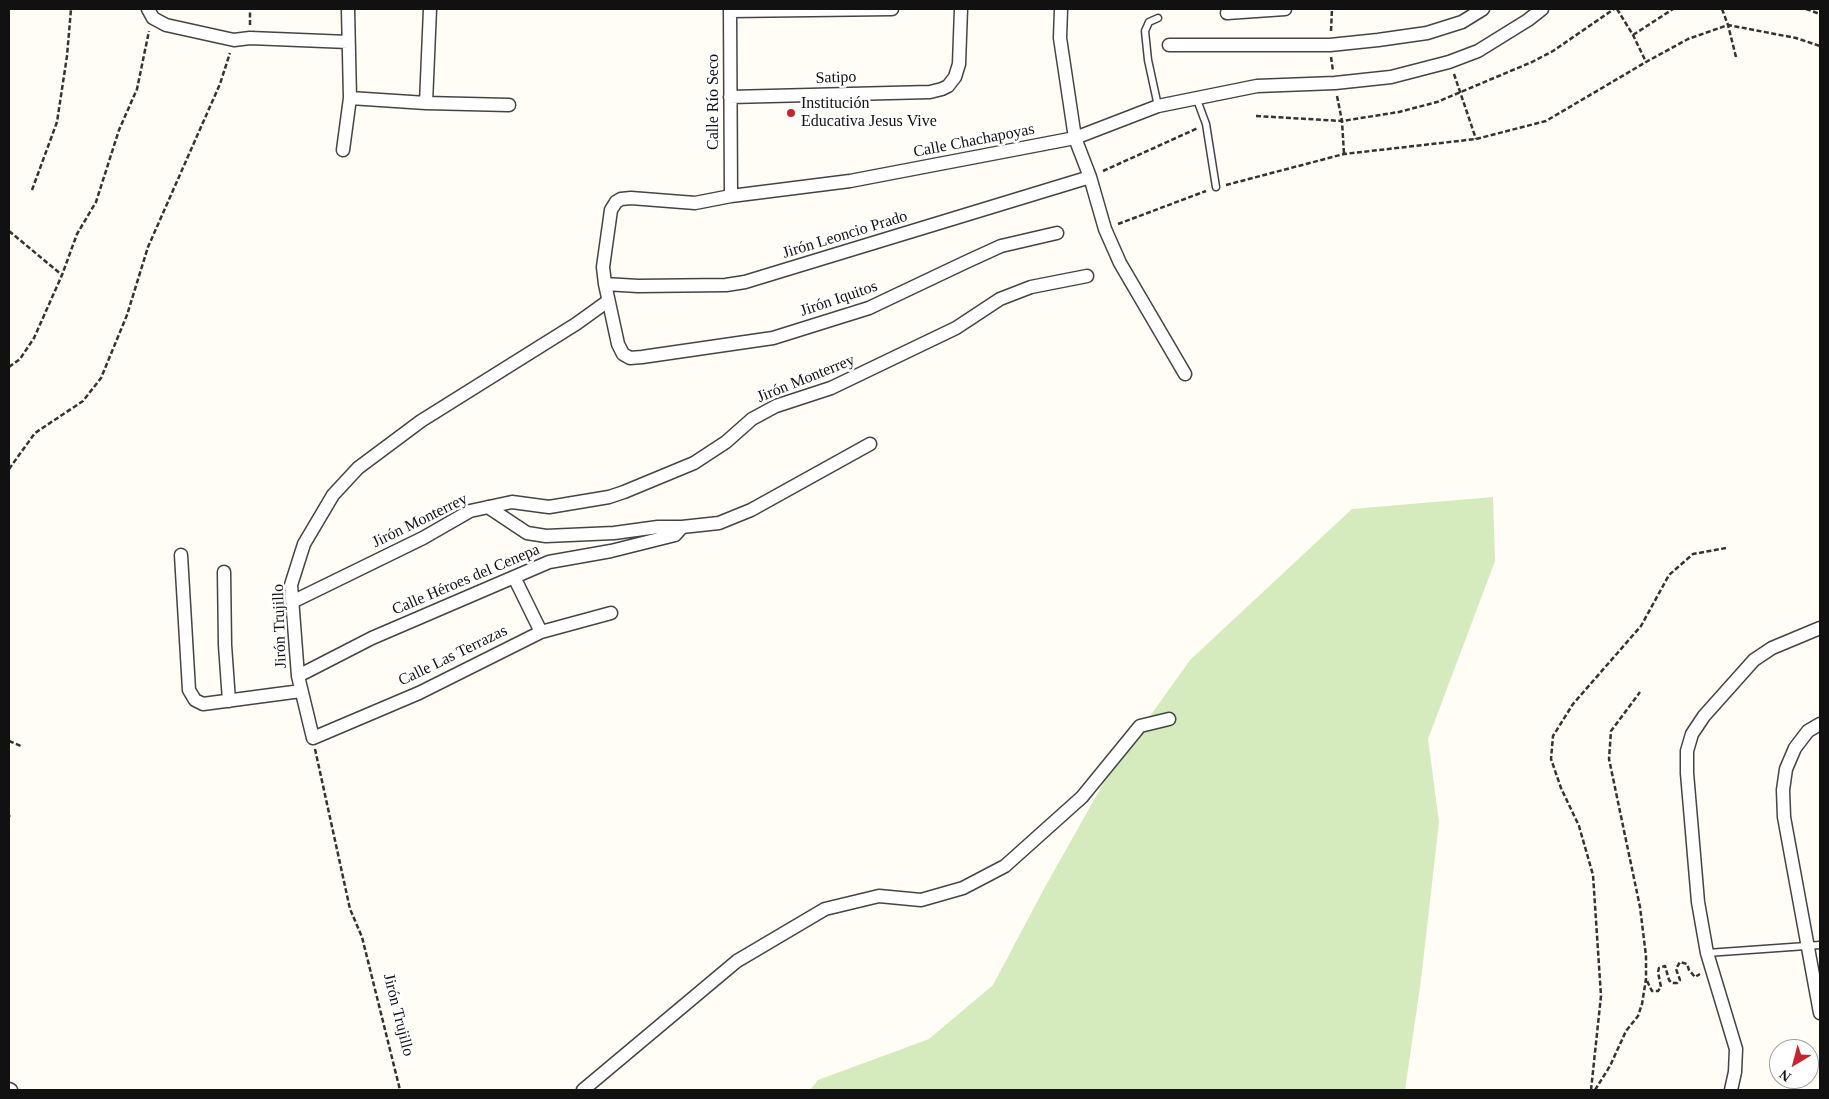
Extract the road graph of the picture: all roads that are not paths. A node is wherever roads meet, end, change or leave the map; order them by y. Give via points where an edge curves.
1 (348, 9) edge
2 (430, 9) edge
3 (892, 9) edge
4 (961, 9) edge
5 (1061, 9) edge
6 (1285, 9) edge
7 (1482, 9) edge
8 (1542, 9) edge
9 (730, 10) edge
10 (150, 13) edge
11 (1228, 13) dead end
12 (1158, 18) dead end
13 (348, 42) junction
14 (1169, 45) dead end
15 (730, 97) junction
16 (1196, 97) junction
17 (350, 98) junction
18 (426, 103) junction
19 (508, 104) dead end
20 (1158, 106) junction
21 (1075, 138) junction
22 (343, 150) dead end
23 (1090, 177) junction
24 (1216, 187) road end
25 (731, 196) junction
26 (1057, 233) dead end
27 (1087, 276) dead end
28 (605, 284) junction
29 (608, 301) junction
30 (1186, 374) dead end
31 (870, 444) dead end
32 (488, 507) junction
33 (682, 527) junction
34 (181, 555) dead end
35 (224, 572) dead end
36 (514, 577) junction
37 (292, 602) junction
38 (611, 612) dead end
39 (1820, 628) edge
40 (541, 632) junction
41 (298, 676) junction
42 (302, 691) junction
43 (229, 701) junction
44 (1169, 719) dead end
45 (1820, 724) edge
46 (313, 738) joint
47 (1820, 945) edge
48 (1807, 946) junction
49 (1707, 955) junction
50 (1820, 1013) edge
51 (583, 1090) edge
52 (1731, 1090) edge

1 - 13 street
2 - 18 street
3 - 9 street
4 - 15 street, Satipo via 959,64 952,82 942,89 930,92
5 - 21 street via 1060,38
6 - 11 street
7 - 14 street via 1462,22 1427,33 1378,40 1330,45
8 - 16 street, Calle Chachapoyas via 1478,51 1391,77 1257,86
9 - 15 street, Calle Río Seco
10 - 13 street via 166,25 234,40
12 - 20 lane via 1149,22 1145,31
13 - 17 street
15 - 25 street, Calle Río Seco
16 - 20 street, Calle Chachapoyas
16 - 24 lane via 1206,124
17 - 18 street
17 - 22 street
18 - 19 street
20 - 21 street, Calle Chachapoyas
21 - 23 street
21 - 25 street, Calle Chachapoyas via 850,181
23 - 28 street, Jirón Leoncio Prado via 746,282 726,285
23 - 30 street via 1105,229 1120,263
25 - 28 street, Calle Chachapoyas via 695,203 631,198 616,202 611,210 604,258
26 - 29 street, Jirón Iquitos via 1001,246 869,308 773,338 630,358 622,354 618,344
27 - 32 street, Jirón Monterrey via 1031,287 1000,299 956,328 831,388 776,406 752,419 726,442 694,463 624,492 549,507 512,502
28 - 29 street
29 - 37 street, Jirón Trujillo via 421,421 358,468 333,495 304,544 291,585
31 - 33 street, Calle Héroes del Cenepa via 751,510 719,523
32 - 33 street, Calle Héroes del Cenepa via 527,533 546,536 614,533 658,526
32 - 37 street, Jirón Monterrey via 470,511 423,538
33 - 36 street, Calle Héroes del Cenepa via 675,536 550,562
34 - 43 street via 189,690 195,700 203,704
35 - 43 street
36 - 40 street
36 - 41 street, Calle Héroes del Cenepa via 372,638
37 - 41 street, Jirón Trujillo
38 - 40 street, Calle Las Terrazas
39 - 49 street via 1772,648 1754,660 1692,734 1687,751 1687,773 1698,902
40 - 46 street, Calle Las Terrazas via 419,692
41 - 42 street, Jirón Trujillo
42 - 43 street
42 - 46 street, Jirón Trujillo
44 - 51 street via 1140,726 1082,797 1005,866 963,888 921,900 879,896 825,909 738,961
45 - 48 street via 1808,731 1795,748 1786,769 1783,790 1784,817
47 - 48 lane
48 - 49 lane
48 - 50 street
49 - 52 street via 1736,1049

